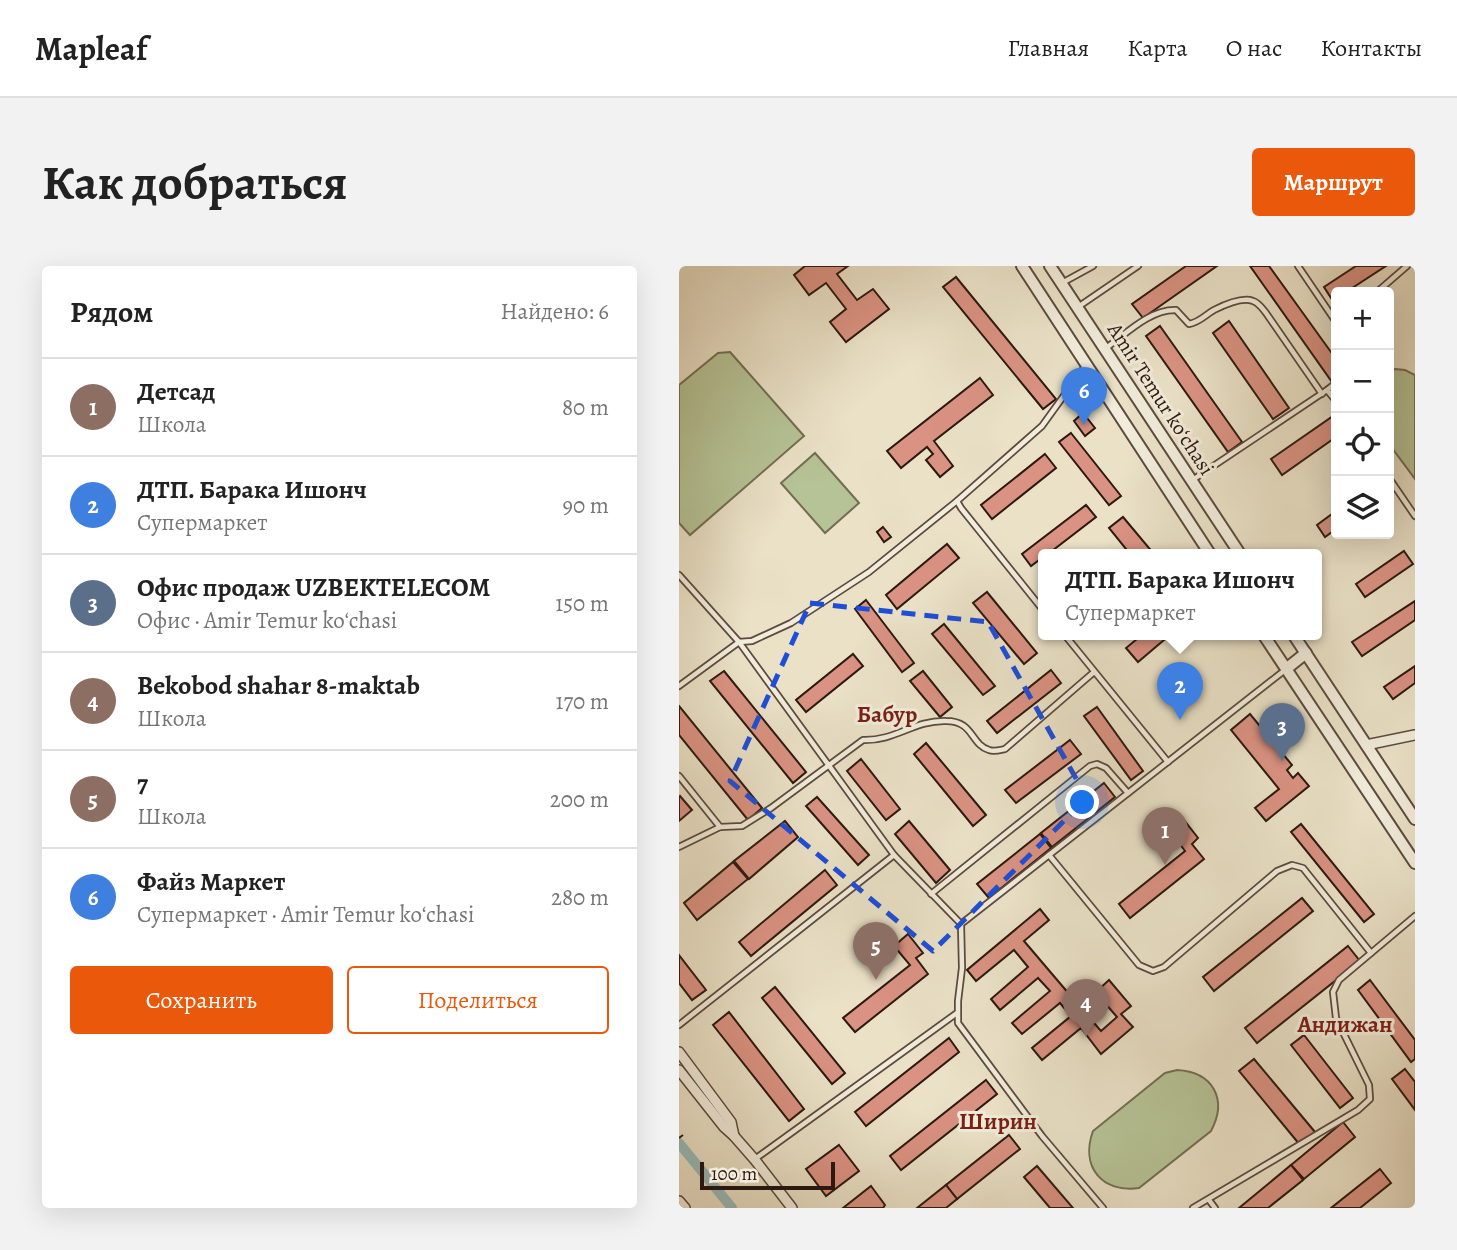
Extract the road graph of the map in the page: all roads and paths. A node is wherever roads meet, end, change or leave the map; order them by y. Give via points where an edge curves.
1 (1022, 266) edge
2 (1050, 266) edge
3 (1093, 266) edge
4 (1138, 266) edge
5 (1298, 266) edge
6 (1407, 266) edge
7 (1061, 284) junction
8 (1383, 287) edge
9 (1077, 308) junction
10 (1331, 314) edge
11 (1105, 350) junction
12 (1086, 364) junction
13 (1331, 387) edge
14 (1324, 392) junction
15 (1331, 397) edge
16 (1191, 481) junction
17 (1394, 485) edge
18 (957, 501) junction
19 (1415, 516) edge
20 (1207, 549) edge
21 (1237, 549) edge
22 (679, 575) edge
23 (1038, 603) edge
24 (1069, 640) edge
25 (1267, 640) edge
26 (1297, 640) edge
27 (739, 642) junction
28 (1306, 653) junction
29 (1286, 669) junction
30 (1094, 672) junction
31 (679, 686) edge
32 (1415, 735) edge
33 (1366, 745) junction
34 (1344, 756) junction
35 (1168, 762) junction
36 (828, 764) junction
37 (679, 776) edge
38 (1128, 793) junction
39 (1415, 820) edge
40 (720, 827) junction
41 (679, 847) edge
42 (894, 855) junction
43 (1049, 855) junction
44 (1415, 863) edge
45 (931, 894) junction
46 (1415, 916) edge
47 (961, 924) junction
48 (1371, 953) junction
49 (957, 1013) junction
50 (679, 1025) edge
51 (679, 1052) edge
52 (679, 1070) edge
53 (683, 1135) dead end
54 (734, 1136) junction
55 (679, 1138) edge
56 (755, 1160) junction
57 (1209, 1200) junction
58 (679, 1201) edge
59 (685, 1208) edge
60 (792, 1208) edge
61 (1103, 1208) edge
62 (1193, 1208) edge
63 (1215, 1208) edge

1 - 12 street, Amir Temur koʻchasi
2 - 7 street, Amir Temur koʻchasi
3 - 7 lane
4 - 9 lane
5 - 10 lane
6 - 8 lane
7 - 9 street, Amir Temur koʻchasi
9 - 11 street, Amir Temur koʻchasi
11 - 12 street
11 - 14 lane via 1154,314 1176,310 1189,324 1196,323 1215,309 1250,300 1266,313
11 - 16 street, Amir Temur koʻchasi
12 - 18 lane via 1042,426
12 - 20 street, Amir Temur koʻchasi
13 - 14 lane
14 - 15 lane
14 - 16 lane
16 - 21 street, Amir Temur koʻchasi
17 - 19 lane
18 - 23 lane
18 - 27 lane via 869,572 791,623 752,641
22 - 27 lane
24 - 30 lane
25 - 29 street
26 - 28 street
27 - 31 lane
27 - 36 lane
28 - 29 street
28 - 33 street
29 - 34 street
29 - 35 lane
30 - 35 lane
30 - 36 lane via 1005,749 991,751 963,724 948,720 863,740
32 - 33 street
33 - 34 street
33 - 39 street
34 - 44 street
35 - 38 lane
36 - 40 lane via 742,826
36 - 42 lane
37 - 40 lane
38 - 43 lane
38 - 45 lane via 1106,768 1090,766
40 - 41 lane
42 - 45 lane
42 - 50 lane
43 - 47 lane
43 - 48 lane via 1139,965 1153,971 1164,967 1277,871 1291,865 1303,868
45 - 47 lane
46 - 48 lane
47 - 49 lane
48 - 57 lane via 1339,980 1333,992 1336,1018 1369,1085 1370,1099
49 - 56 lane
49 - 61 lane via 958,1023 1042,1136
51 - 54 street via 731,1122
52 - 54 street
53 - 55 path
54 - 56 street
56 - 60 street
57 - 62 lane
57 - 63 lane
58 - 59 street

